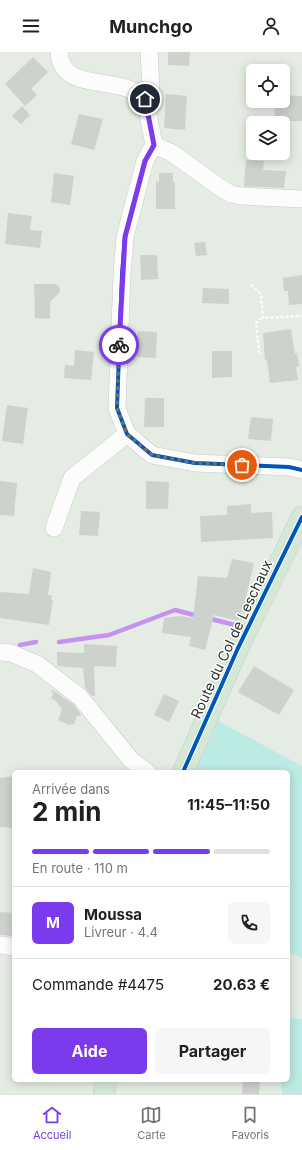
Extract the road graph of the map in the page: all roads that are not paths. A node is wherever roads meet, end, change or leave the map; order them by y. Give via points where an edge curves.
1 (59, 52) edge
2 (149, 52) edge
3 (145, 99) junction
4 (154, 145) junction
5 (302, 199) edge
6 (127, 434) junction
7 (302, 470) edge
8 (302, 517) edge
9 (54, 528) dead end
10 (0, 652) edge
11 (144, 770) edge
12 (184, 770) edge
13 (0, 945) edge
14 (12, 947) edge
15 (106, 1082) edge
16 (104, 1094) edge

1 - 3 street via 59,60 65,70 81,79 129,89
2 - 3 street via 150,89
3 - 4 street
4 - 5 street via 172,153 231,194
4 - 6 street via 145,161 125,237 117,408
6 - 7 street via 152,455 195,463 289,467
6 - 9 street via 72,478
8 - 12 main road, Route du Col de Leschaux via 238,648
10 - 11 street via 11,653 37,664 80,697 131,760
13 - 14 street
15 - 16 main road

